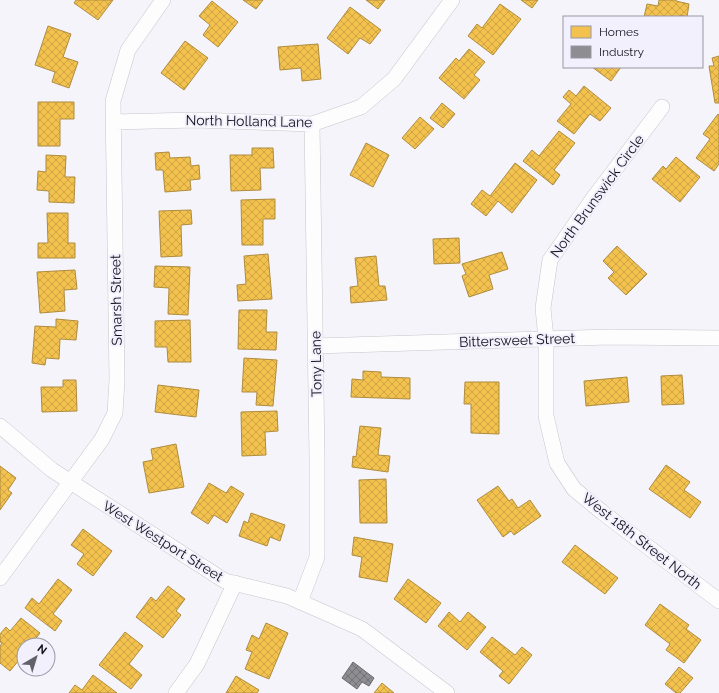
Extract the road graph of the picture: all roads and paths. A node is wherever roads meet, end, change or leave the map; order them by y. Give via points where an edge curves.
1 (163, 0) edge
2 (452, 0) edge
3 (662, 107) dead end
4 (113, 122) junction
5 (312, 124) junction
6 (719, 338) edge
7 (546, 340) junction
8 (315, 346) junction
9 (0, 426) edge
10 (70, 482) junction
11 (0, 578) edge
12 (235, 583) junction
13 (719, 601) edge
14 (300, 602) junction
15 (176, 693) edge
16 (447, 693) edge

1 - 4 street, Smarsh Street via 128,50 112,101
2 - 5 street, North Holland Lane via 394,79 361,107
3 - 7 street, North Brunswick Circle via 550,260 543,308
4 - 5 street, North Holland Lane via 195,120
4 - 10 street, Smarsh Street via 115,413 102,439
5 - 8 street, Tony Lane
6 - 7 street, Bittersweet Street via 609,337
7 - 8 street, Bittersweet Street
7 - 13 street, West 18th Street North via 546,416 556,463 574,489
8 - 14 street, Tony Lane via 317,557
9 - 10 street, West Westport Street
10 - 11 street, Smarsh Street
10 - 12 street, West Westport Street via 225,581
12 - 14 street, West Westport Street via 287,596
12 - 15 street via 197,664
14 - 16 street, West Westport Street via 362,629

